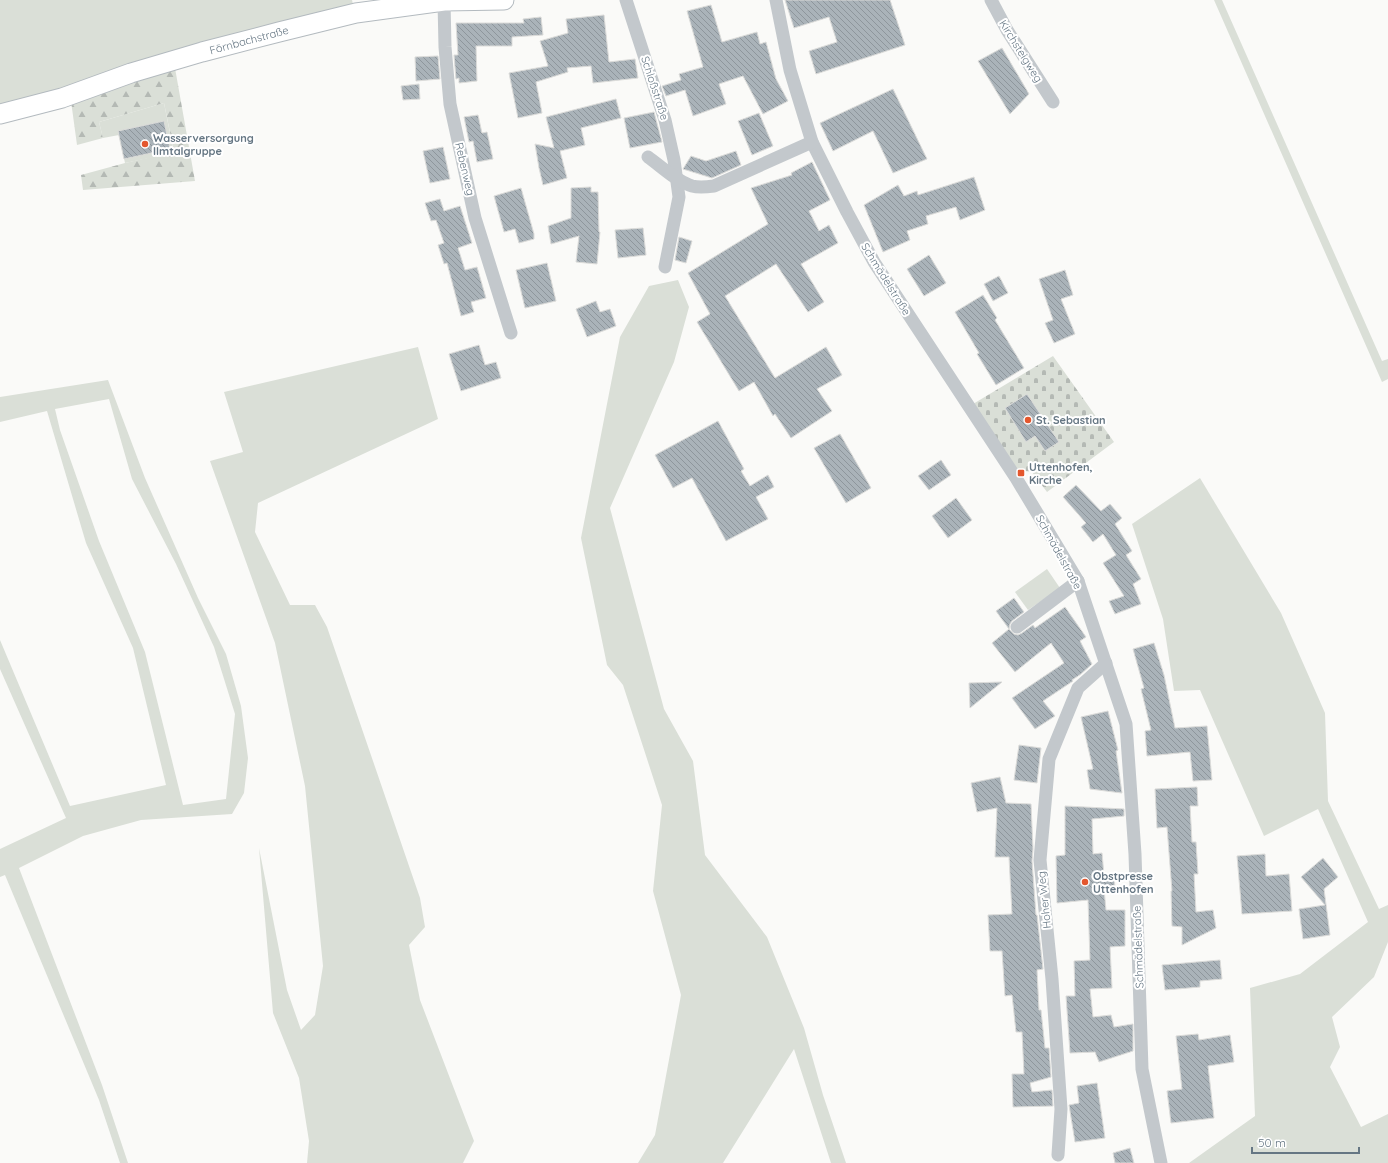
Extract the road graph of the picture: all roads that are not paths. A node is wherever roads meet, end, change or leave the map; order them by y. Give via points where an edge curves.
1 (504, 0) edge
2 (626, 0) edge
3 (776, 0) edge
4 (991, 0) edge
5 (444, 1) junction
6 (1053, 102) dead end
7 (0, 114) edge
8 (812, 142) junction
9 (648, 157) dead end
10 (676, 178) junction
11 (665, 267) dead end
12 (511, 333) dead end
13 (1078, 581) junction
14 (1017, 627) dead end
15 (1106, 663) junction
16 (1058, 1155) dead end
17 (1161, 1163) edge

1 - 5 street, Förnbachstraße
2 - 10 street, Schloßstraße via 665,120
3 - 8 street, Schmädelstraße via 790,70
4 - 6 street, Kirchsteigweg
5 - 7 street, Förnbachstraße via 356,13 279,32 202,52 62,98
5 - 12 street, Rebenweg via 450,104 476,218
8 - 10 street via 714,186 693,187
8 - 13 street, Schmädelstraße via 874,262 1016,478
9 - 10 street
10 - 11 street, Schloßstraße via 679,197
13 - 14 street
13 - 15 street, Schmädelstraße
15 - 16 street, Hoher Weg via 1078,688 1049,759 1040,860 1061,1109
15 - 17 street, Schmädelstraße via 1126,724 1135,854 1142,1070

